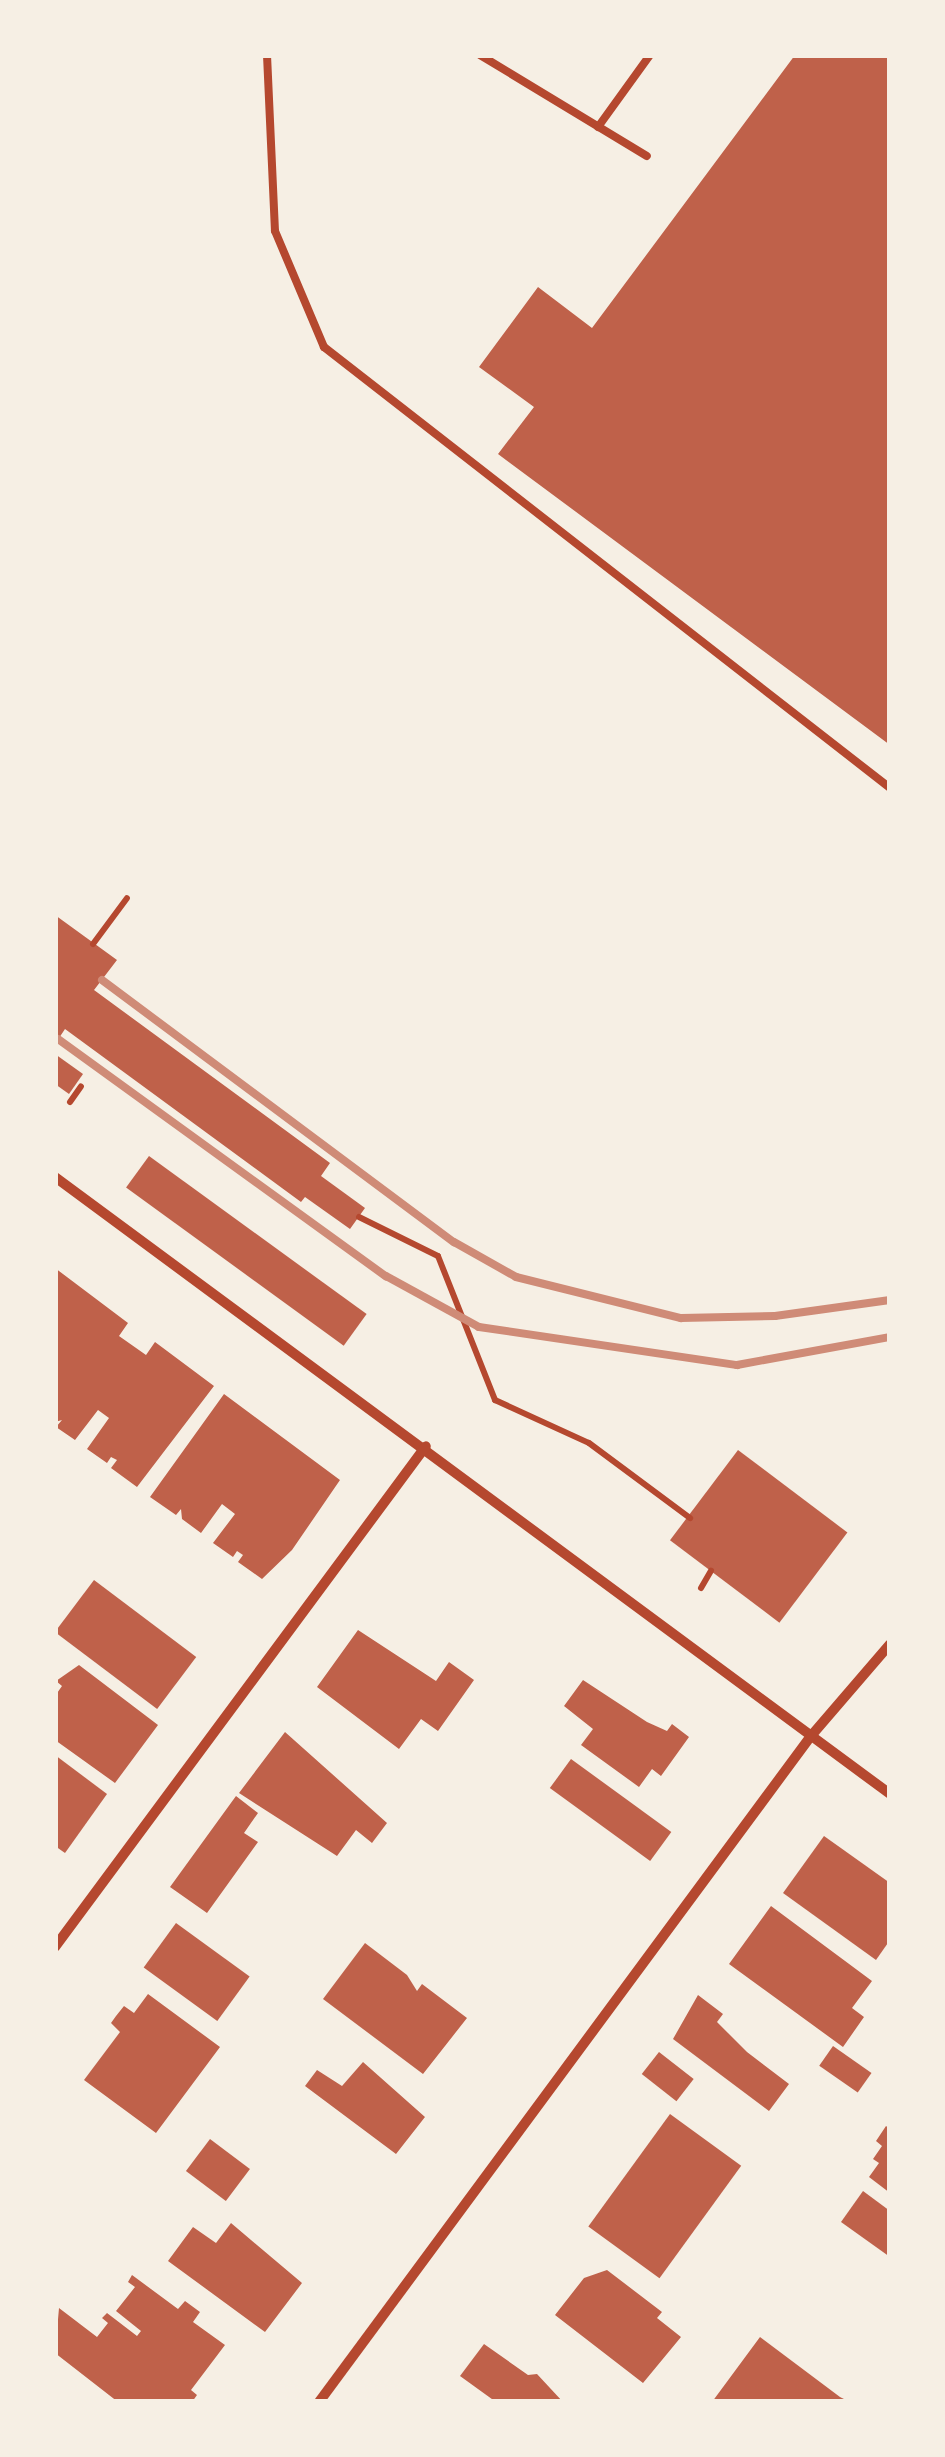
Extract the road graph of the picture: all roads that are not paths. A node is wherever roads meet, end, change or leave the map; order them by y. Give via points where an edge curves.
1 (267, 55) edge
2 (480, 55) edge
3 (650, 55) edge
4 (598, 127) junction
5 (647, 156) dead end
6 (890, 788) edge
7 (55, 1177) edge
8 (426, 1446) junction
9 (890, 1644) edge
10 (812, 1736) junction
11 (890, 1794) edge
12 (55, 1947) edge
13 (320, 2402) edge

1 - 6 lane via 275,231 324,347
2 - 4 lane
3 - 4 lane
4 - 5 lane
7 - 8 street
8 - 10 street
8 - 12 street
9 - 10 street
10 - 11 street
10 - 13 street

